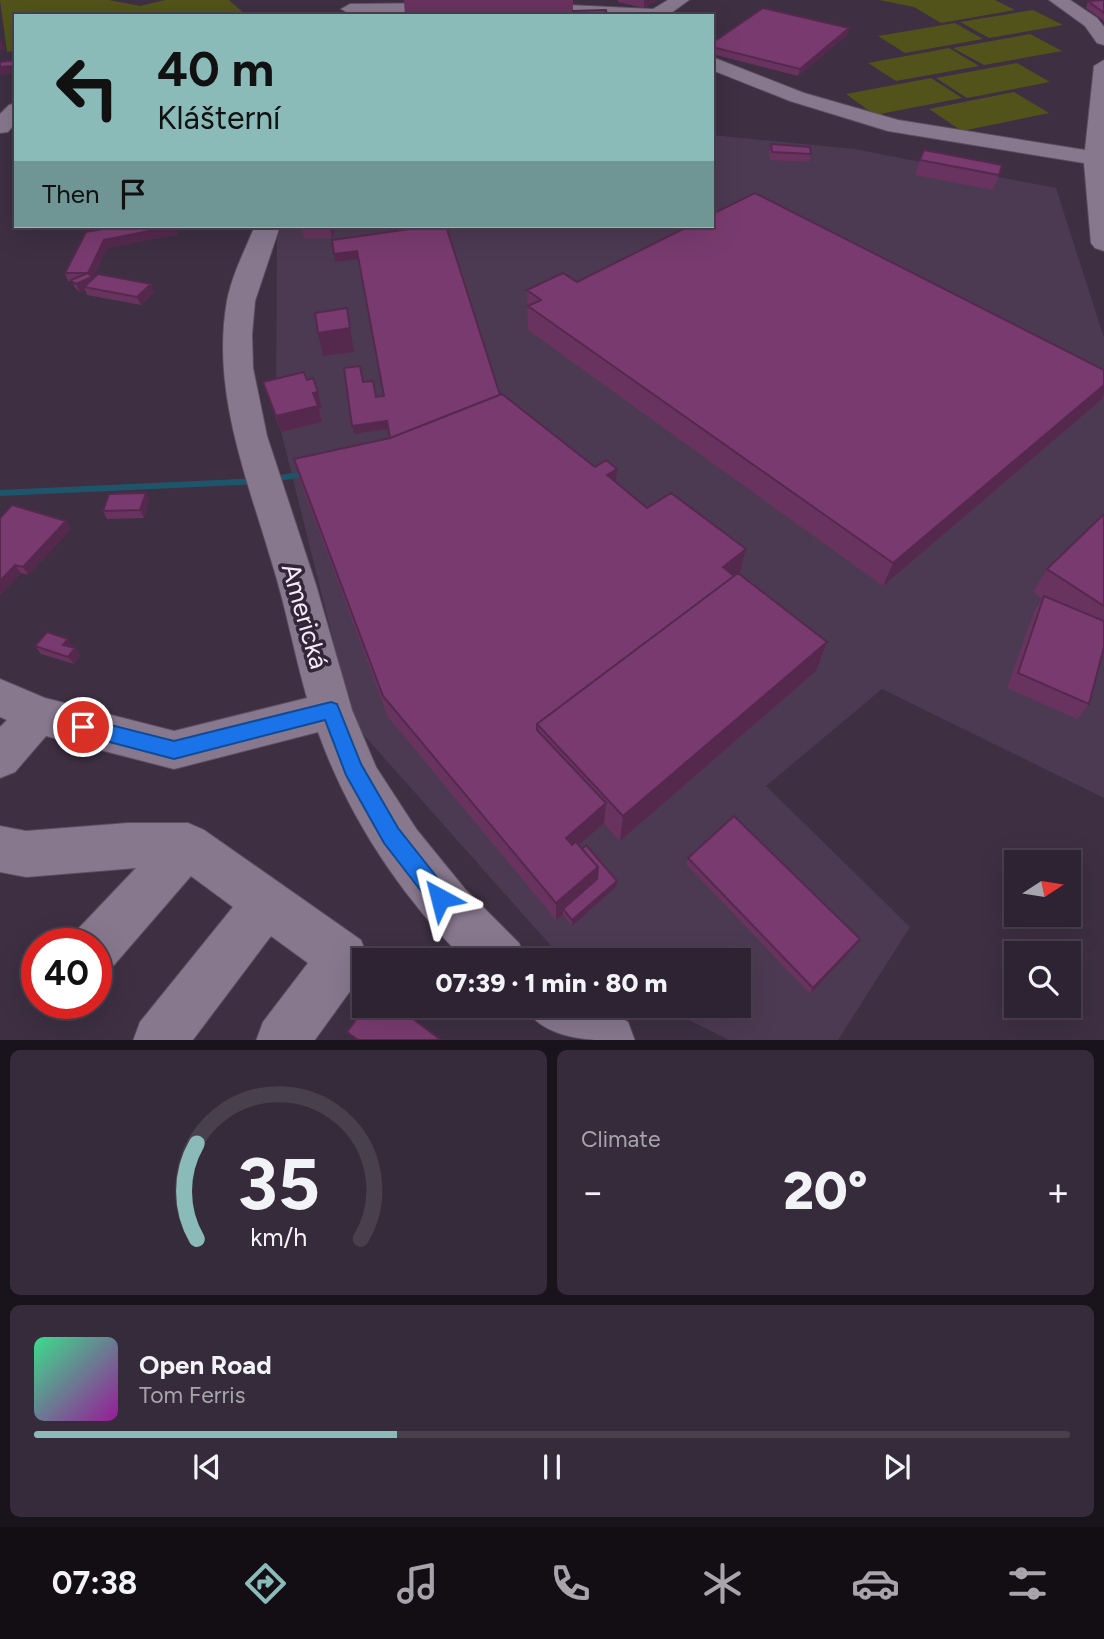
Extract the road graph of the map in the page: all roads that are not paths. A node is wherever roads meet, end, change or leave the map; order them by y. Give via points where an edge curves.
1 (680, 0) edge
2 (1058, 0) edge
3 (470, 5) dead end
4 (1072, 5) edge
5 (350, 8) edge
6 (508, 8) dead end
7 (642, 14) edge
8 (658, 14) edge
9 (1104, 39) edge
10 (714, 64) edge
11 (1104, 66) edge
12 (14, 111) edge
13 (0, 127) edge
14 (1095, 158) junction
15 (266, 228) edge
16 (1104, 243) edge
17 (0, 697) edge
18 (331, 710) junction
19 (38, 715) junction
20 (0, 758) edge
21 (188, 846) junction
22 (0, 849) edge
23 (267, 902) junction
24 (112, 929) edge
25 (487, 948) edge
26 (570, 1018) edge
27 (160, 1040) edge
28 (283, 1040) edge
29 (607, 1040) edge

1 - 8 street
2 - 4 street
3 - 5 street
4 - 9 street
6 - 7 street
10 - 14 street via 797,97 896,126
11 - 14 street
12 - 13 street
14 - 16 street
15 - 18 street, Americká via 241,300 237,346 240,397
17 - 19 street
18 - 19 street via 174,750
18 - 25 street, Americká via 353,768 391,836 456,918
19 - 20 street
21 - 22 street via 128,845 26,854
21 - 23 street
21 - 24 street
23 - 27 street
23 - 28 street via 343,958
26 - 29 street

